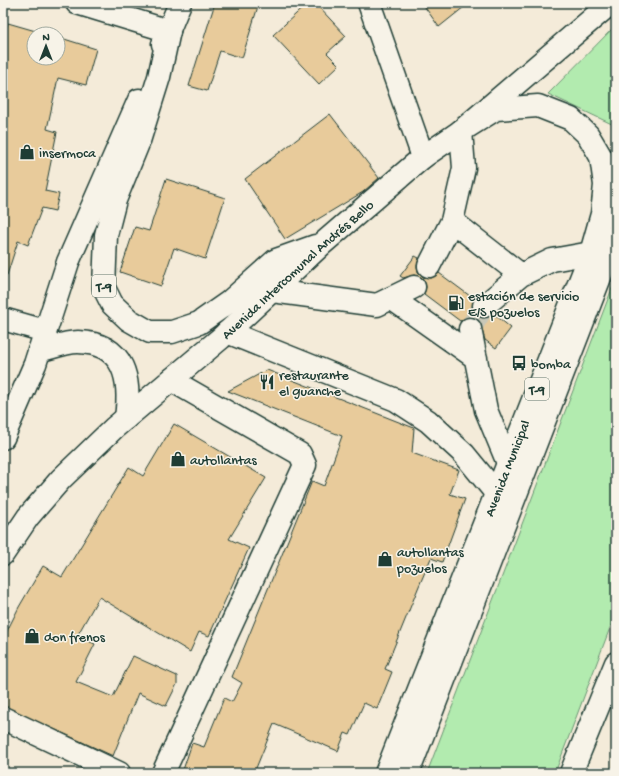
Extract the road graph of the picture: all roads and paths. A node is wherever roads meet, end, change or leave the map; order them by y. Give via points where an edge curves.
1 (77, 3) edge
2 (180, 3) edge
3 (369, 3) edge
4 (611, 3) edge
5 (169, 30) junction
6 (461, 131) junction
7 (423, 156) junction
8 (452, 221) junction
9 (616, 236) edge
10 (321, 245) junction
11 (591, 253) junction
12 (429, 266) dead end
13 (521, 275) junction
14 (414, 287) dead end
15 (272, 291) junction
16 (391, 298) junction
17 (484, 306) tunnel mouth
18 (3, 319) edge
19 (470, 329) tunnel mouth
20 (227, 332) junction
21 (42, 341) junction
22 (476, 358) junction
23 (171, 380) junction
24 (126, 418) junction
25 (3, 438) edge
26 (508, 463) junction
27 (496, 493) junction
28 (3, 554) edge
29 (616, 663) edge
30 (3, 718) edge
31 (119, 773) edge
32 (163, 773) edge
33 (386, 773) edge
34 (408, 773) edge
35 (571, 773) edge

1 - 5 main road
2 - 5 main road, T-9
3 - 7 main road
4 - 6 main road, Avenida Intercomunal Andrés Bello / T-9
5 - 10 main road, T-9 via 159,77 139,141 115,200 106,234 104,288 112,304 129,320 150,332 172,332 199,323 229,302 276,260
5 - 21 main road, T-9 via 68,262
6 - 7 main road, Avenida Intercomunal Andrés Bello / T-9
6 - 8 main road via 464,168
6 - 11 main road, Avenida Municipal / T-9 via 496,109 538,106 571,119 588,135 601,157 605,185 602,214
7 - 10 main road, Avenida Intercomunal Andrés Bello / T-9
8 - 12 main road
8 - 13 main road
9 - 34 main road, Avenida Municipal / T-9
10 - 15 main road, Avenida Intercomunal Andrés Bello / T-9
11 - 13 main road via 552,260
11 - 26 main road, Avenida Municipal / T-9
13 - 17 main road
14 - 16 main road
15 - 16 main road via 376,305
15 - 20 main road, Avenida Intercomunal Andrés Bello / T-9
16 - 22 main road
18 - 21 main road
19 - 22 main road
20 - 23 main road, Avenida Intercomunal Andrés Bello / T-9
20 - 27 main road via 396,400 428,421 464,454
21 - 24 main road via 78,342 99,346 112,354 126,374 129,388
21 - 25 main road, T-9
22 - 26 main road via 486,410
23 - 24 main road, Avenida Intercomunal Andrés Bello / T-9
23 - 32 main road via 300,454 304,465
24 - 28 main road, Avenida Intercomunal Andrés Bello / T-9 via 61,479 28,517
26 - 27 main road, Avenida Municipal / T-9
27 - 33 main road, Avenida Municipal / T-9
29 - 35 main road
30 - 31 main road

